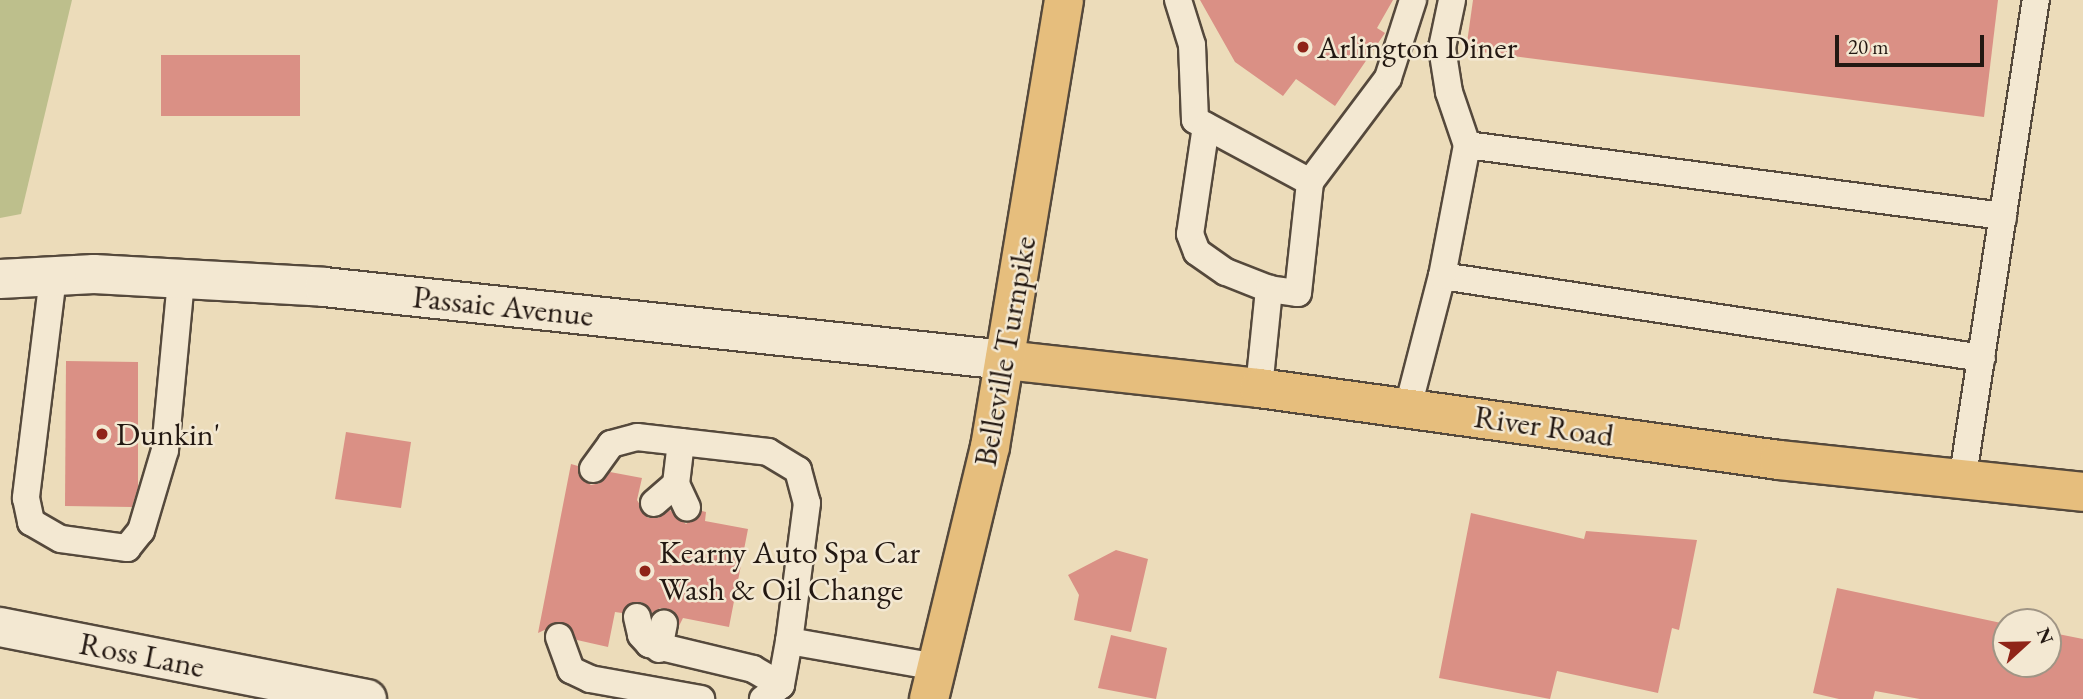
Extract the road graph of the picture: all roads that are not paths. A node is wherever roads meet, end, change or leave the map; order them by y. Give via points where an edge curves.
1 (1064, 0) edge
2 (1178, 0) edge
3 (1413, 0) edge
4 (1452, 0) edge
5 (2036, 0) edge
6 (1206, 126) junction
7 (1467, 145) junction
8 (1310, 182) junction
9 (2003, 216) junction
10 (1442, 276) junction
11 (54, 277) junction
12 (0, 279) edge
13 (181, 282) junction
14 (1269, 289) junction
15 (1982, 358) junction
16 (1005, 360) junction
17 (1259, 388) junction
18 (1408, 407) junction
19 (681, 442) junction
20 (593, 469) dead end
21 (1962, 482) junction
22 (676, 484) junction
23 (2083, 492) edge
24 (654, 503) dead end
25 (687, 508) dead end
26 (637, 617) dead end
27 (664, 622) dead end
28 (0, 627) edge
29 (559, 637) dead end
30 (789, 641) junction
31 (660, 649) junction
32 (933, 683) edge
33 (772, 692) edge
34 (367, 699) edge
35 (701, 699) edge

1 - 16 main road, Belleville Turnpike
2 - 6 lane via 1192,46 1195,120
3 - 8 lane via 1388,78
4 - 7 lane via 1442,48 1449,92
5 - 9 lane
6 - 8 lane
6 - 14 lane via 1192,241 1209,262
7 - 9 lane
7 - 10 lane
8 - 14 lane via 1300,291 1290,294
9 - 15 lane
10 - 15 lane
10 - 18 lane
11 - 12 main road, Passaic Avenue
11 - 13 main road, Passaic Avenue via 94,274
11 - 13 lane via 26,498 31,522 61,539 127,548 141,531 165,450
13 - 16 main road, Passaic Avenue via 324,287
14 - 17 lane
15 - 21 lane
16 - 17 main road, River Road
16 - 32 main road, Belleville Turnpike via 990,447
17 - 18 main road, River Road
18 - 21 main road, River Road
19 - 20 lane via 637,437 611,444
19 - 22 lane
19 - 30 lane via 768,452 797,470 807,503
21 - 23 main road, River Road
22 - 24 lane
22 - 25 lane
26 - 31 lane via 640,635
27 - 31 lane
28 - 34 main road, Ross Lane
29 - 35 lane via 572,670 590,679
30 - 32 lane
30 - 33 lane
31 - 33 lane via 753,670

